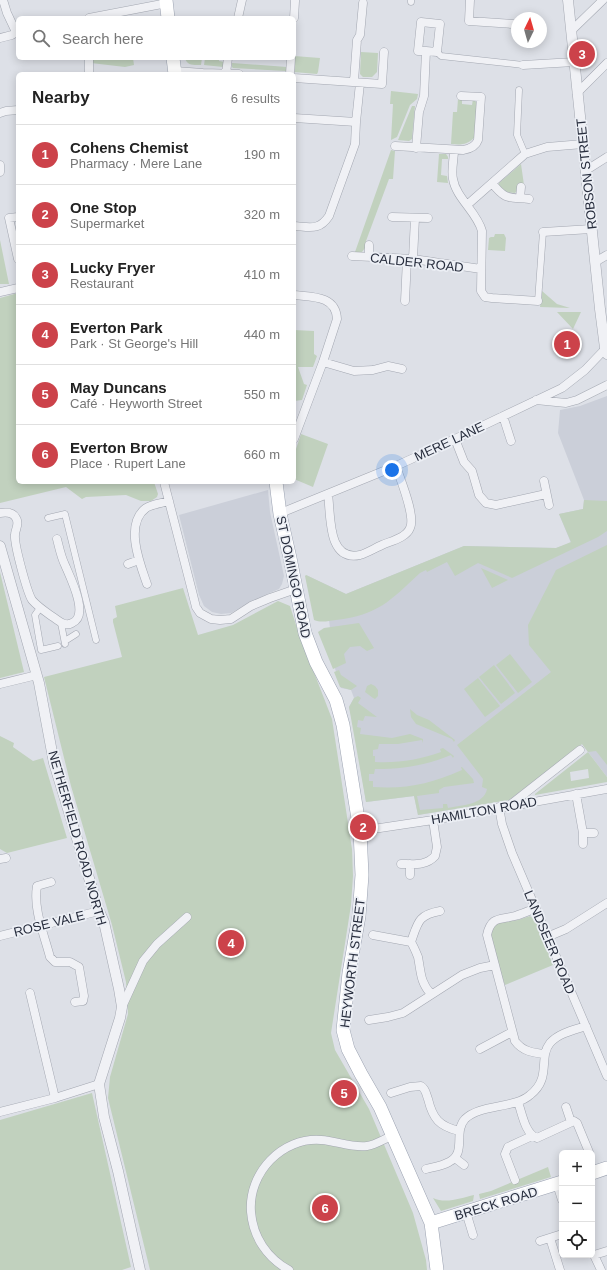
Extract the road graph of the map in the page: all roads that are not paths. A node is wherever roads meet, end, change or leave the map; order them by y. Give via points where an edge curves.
1 (3, 0) edge
2 (242, 0) edge
3 (470, 0) edge
4 (568, 0) edge
5 (603, 0) edge
6 (295, 1) edge
7 (166, 2) edge
8 (362, 3) dead end
9 (98, 16) edge
10 (168, 16) edge
11 (238, 16) edge
12 (294, 16) edge
13 (511, 24) edge
14 (16, 30) edge
15 (571, 31) junction
16 (16, 33) edge
17 (0, 38) edge
18 (426, 51) junction
19 (384, 52) dead end
20 (437, 52) junction
21 (89, 60) edge
22 (228, 60) edge
23 (291, 60) edge
24 (574, 62) junction
25 (607, 64) edge
26 (523, 65) joint
27 (174, 68) edge
28 (89, 72) edge
29 (197, 72) edge
30 (226, 72) edge
31 (290, 72) edge
32 (296, 78) edge
33 (357, 82) junction
34 (519, 90) dead end
35 (577, 93) junction
36 (461, 96) dead end
37 (16, 110) edge
38 (0, 113) edge
39 (296, 118) edge
40 (356, 122) junction
41 (583, 144) junction
42 (395, 146) dead end
43 (416, 148) junction
44 (454, 150) junction
45 (525, 154) junction
46 (607, 157) edge
47 (0, 165) edge
48 (585, 171) junction
49 (0, 172) edge
50 (492, 183) junction
51 (521, 187) dead end
52 (520, 198) junction
53 (529, 199) dead end
54 (467, 205) junction
55 (16, 216) edge
56 (392, 217) dead end
57 (415, 218) junction
58 (428, 218) dead end
59 (296, 226) edge
60 (592, 229) junction
61 (543, 232) joint
62 (369, 245) dead end
63 (16, 250) edge
64 (607, 255) edge
65 (352, 256) dead end
66 (369, 257) junction
67 (410, 259) junction
68 (595, 262) junction
69 (481, 269) junction
70 (16, 288) edge
71 (0, 292) edge
72 (296, 295) edge
73 (405, 301) dead end
74 (538, 301) joint
75 (606, 350) edge
76 (323, 362) junction
77 (402, 369) dead end
78 (607, 385) edge
79 (534, 400) junction
80 (503, 416) junction
81 (296, 433) edge
82 (455, 439) junction
83 (511, 441) dead end
84 (396, 466) junction
85 (544, 481) dead end
86 (165, 484) edge
87 (276, 484) edge
88 (328, 494) junction
89 (546, 494) junction
90 (170, 501) junction
91 (548, 505) dead end
92 (0, 513) edge
93 (280, 514) junction
94 (48, 518) dead end
95 (57, 539) dead end
96 (0, 546) edge
97 (139, 560) junction
98 (128, 564) dead end
99 (147, 584) dead end
100 (296, 590) junction
101 (40, 608) junction
102 (61, 623) junction
103 (76, 634) dead end
104 (96, 640) dead end
105 (58, 646) dead end
106 (37, 675) junction
107 (0, 684) edge
108 (580, 750) dead end
109 (607, 788) edge
110 (576, 794) junction
111 (509, 806) junction
112 (499, 807) junction
113 (433, 820) junction
114 (360, 831) junction
115 (594, 833) dead end
116 (583, 834) junction
117 (583, 844) dead end
118 (402, 864) dead end
119 (410, 864) junction
120 (410, 875) dead end
121 (51, 882) dead end
122 (607, 903) edge
123 (536, 908) junction
124 (99, 911) junction
125 (440, 912) dead end
126 (186, 917) dead end
127 (41, 925) junction
128 (373, 934) dead end
129 (0, 936) edge
130 (547, 937) junction
131 (411, 942) junction
132 (495, 966) junction
133 (30, 993) dead end
134 (431, 994) junction
135 (75, 1002) dead end
136 (122, 1007) junction
137 (369, 1020) dead end
138 (586, 1026) junction
139 (512, 1032) junction
140 (480, 1049) dead end
141 (545, 1054) junction
142 (604, 1058) edge
143 (607, 1076) edge
144 (99, 1084) junction
145 (391, 1093) dead end
146 (56, 1098) junction
147 (518, 1102) junction
148 (566, 1106) dead end
149 (1, 1110) edge
150 (571, 1122) junction
151 (459, 1131) junction
152 (392, 1136) junction
153 (532, 1136) junction
154 (588, 1150) edge
155 (455, 1158) junction
156 (464, 1164) dead end
157 (607, 1168) edge
158 (426, 1169) dead end
159 (595, 1172) edge
160 (515, 1180) dead end
161 (559, 1183) edge
162 (466, 1212) junction
163 (431, 1223) junction
164 (473, 1235) dead end
165 (559, 1235) edge
166 (550, 1238) junction
167 (540, 1241) dead end
168 (607, 1251) edge
169 (140, 1270) edge
170 (289, 1270) edge
171 (437, 1270) edge
172 (560, 1270) edge
173 (601, 1270) edge

1 - 14 street
2 - 11 street
3 - 13 street via 469,21
4 - 15 street, ROBSON STREET
5 - 15 street
6 - 12 street
7 - 9 street
7 - 10 main road
8 - 33 street via 360,34 357,40
15 - 24 street, ROBSON STREET
16 - 17 street
18 - 20 street
18 - 20 street via 418,51 421,22 440,24
18 - 43 street via 424,96 419,112
19 - 33 street via 382,84
20 - 26 street via 441,56
21 - 28 street
22 - 30 street
23 - 31 street
24 - 26 street
24 - 35 street, ROBSON STREET
25 - 35 street
27 - 29 street
32 - 33 street
33 - 40 street
34 - 45 street via 517,135
35 - 41 street, ROBSON STREET
36 - 44 street via 481,97 478,140 467,150
37 - 38 street
39 - 40 street
40 - 59 street via 355,144 329,216 316,228
41 - 45 street via 547,147
41 - 48 street, ROBSON STREET
42 - 43 street
43 - 44 street
44 - 54 street via 452,179
45 - 50 street
46 - 48 street
47 - 49 street
48 - 60 street, ROBSON STREET
50 - 52 street via 502,195
50 - 54 street
51 - 52 street
52 - 53 street
54 - 69 street via 480,222 482,231
55 - 63 street via 9,218
56 - 57 street
57 - 58 street
57 - 67 street
60 - 61 street
60 - 68 street, ROBSON STREET
61 - 74 street
62 - 66 street
64 - 68 street
65 - 66 street, CALDER ROAD
66 - 67 street, CALDER ROAD
67 - 69 street, CALDER ROAD
67 - 73 street
68 - 75 street, ROBSON STREET
69 - 74 street via 480,287 485,297
70 - 71 street
72 - 76 street via 321,298 334,306 337,313
75 - 79 street, MERE LANE via 562,388
76 - 77 street via 354,371 388,366
76 - 81 street
78 - 79 street via 566,403
79 - 80 street, MERE LANE
80 - 82 street, MERE LANE
80 - 83 street
82 - 84 street, MERE LANE
82 - 89 street via 464,462 472,471 479,495 486,503 496,505
84 - 88 street, MERE LANE
84 - 88 street via 412,516 411,528 405,535 360,555 346,555 333,540
85 - 89 street
86 - 90 street
87 - 93 main road, ST DOMINGO ROAD
88 - 93 street, MERE LANE
89 - 91 street
90 - 97 street via 146,508 138,517 135,539
90 - 100 street via 193,596 200,613 211,619 231,618 258,603
92 - 101 street via 14,514 17,519 15,536 27,587 32,600
93 - 100 main road, ST DOMINGO ROAD
94 - 104 street via 65,514
95 - 102 street via 80,608 80,615 73,623
96 - 106 street, NETHERFIELD ROAD NORTH
97 - 98 street
97 - 99 street
100 - 114 main road, ST DOMINGO ROAD via 305,633 316,662 336,700 343,725
101 - 102 street
101 - 105 street via 35,615 41,650
102 - 103 street via 65,642
106 - 107 street
106 - 124 street, NETHERFIELD ROAD NORTH via 54,763
108 - 111 street
109 - 110 street, HAMILTON ROAD
110 - 111 street, HAMILTON ROAD
110 - 116 street
111 - 112 street, HAMILTON ROAD
112 - 113 street, HAMILTON ROAD
112 - 123 street, LANDSEER ROAD via 506,837
113 - 114 street, HAMILTON ROAD
113 - 119 street via 436,856 428,862
114 - 152 main road, HEYWORTH STREET via 362,874 359,916 343,1030 360,1074 380,1107
115 - 116 street
116 - 117 street
118 - 119 street
119 - 120 street
121 - 127 street via 37,886 36,907
122 - 130 street via 570,927
123 - 130 street, LANDSEER ROAD
123 - 132 street via 516,916 497,919 490,924 487,935
124 - 127 street, ROSE VALE
124 - 136 street, NETHERFIELD ROAD NORTH via 104,922
125 - 131 street via 428,914 420,919
126 - 136 street via 143,961
127 - 129 street, ROSE VALE
127 - 135 street via 50,957 55,962 70,962 79,967 84,996 83,1001
128 - 131 street
130 - 138 street, LANDSEER ROAD
131 - 134 street via 422,980
132 - 134 street via 480,968 462,975
132 - 139 street
133 - 146 street
134 - 137 street via 403,1012
136 - 144 street, NETHERFIELD ROAD NORTH
138 - 141 street via 554,1039
138 - 142 street, LANDSEER ROAD
139 - 140 street
139 - 141 street via 515,1041 522,1048
141 - 147 street via 544,1074 538,1088
142 - 143 street, LANDSEER ROAD
144 - 146 street
144 - 169 street via 104,1117
145 - 151 street via 421,1086 426,1091 435,1118 444,1126
146 - 149 street
147 - 151 street via 472,1114 463,1121
147 - 153 street via 528,1132
148 - 150 street
150 - 153 street via 537,1138
150 - 154 street via 577,1123
151 - 155 street via 460,1149
152 - 163 main road, HEYWORTH STREET
152 - 170 street via 368,1146 321,1139 293,1144 277,1154 264,1168 251,1197 251,1220 255,1233 268,1254
153 - 160 street via 506,1150 505,1154
155 - 156 street
155 - 158 street
157 - 159 main road
161 - 162 main road, BRECK ROAD
162 - 163 main road, BRECK ROAD
162 - 164 street
163 - 171 main road, HEYWORTH STREET
165 - 166 street
166 - 167 street
166 - 172 street
168 - 173 street via 594,1255

